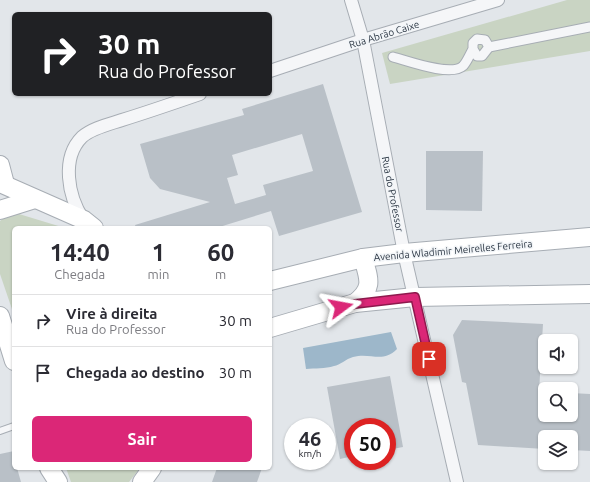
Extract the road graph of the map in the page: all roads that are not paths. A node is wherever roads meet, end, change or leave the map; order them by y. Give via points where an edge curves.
1 (351, 0) edge
2 (498, 0) edge
3 (590, 27) edge
4 (363, 40) junction
5 (393, 57) dead end
6 (272, 70) edge
7 (194, 96) edge
8 (0, 165) edge
9 (3, 183) edge
10 (35, 200) junction
11 (0, 210) edge
12 (89, 224) edge
13 (590, 237) edge
14 (404, 253) junction
15 (363, 258) junction
16 (272, 281) edge
17 (590, 294) edge
18 (415, 297) junction
19 (355, 304) junction
20 (0, 316) edge
21 (272, 327) edge
22 (12, 355) edge
23 (12, 427) edge
24 (0, 431) edge
25 (48, 470) edge
26 (49, 470) edge
27 (151, 470) edge
28 (50, 482) edge
29 (58, 482) edge
30 (142, 482) edge
31 (457, 482) edge

1 - 4 street, Rua do Professor
2 - 4 street, Rua Abrão Caixe
3 - 5 street via 490,47 482,56 477,56 473,49 463,66 456,69 441,69
4 - 6 street, Rua Abrão Caixe
4 - 14 street, Rua do Professor
7 - 12 street via 100,128 83,136 73,148 69,171 75,206
8 - 9 main road
9 - 10 main road
10 - 11 main road
10 - 12 main road
13 - 14 main road, Avenida Wladimir Meirelles Ferreira
14 - 15 main road, Avenida Wladimir Meirelles Ferreira
14 - 18 street, Rua do Professor
15 - 16 main road, Avenida Wladimir Meirelles Ferreira
15 - 19 main road via 369,287
17 - 18 main road
18 - 19 main road
18 - 31 street, Rua do Professor
19 - 21 main road
20 - 22 main road
23 - 24 lane
25 - 28 main road
26 - 29 main road
27 - 30 main road

